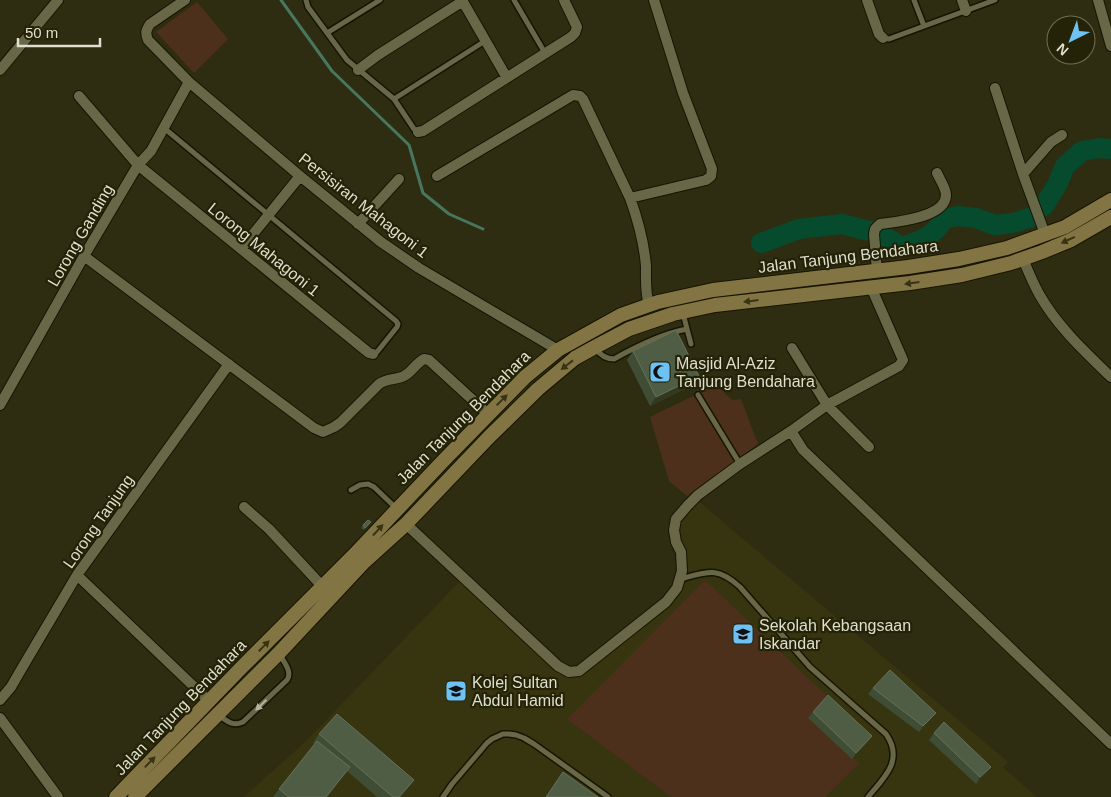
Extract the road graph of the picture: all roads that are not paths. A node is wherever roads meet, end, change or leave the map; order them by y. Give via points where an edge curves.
1 (58, 0) edge
2 (185, 0) edge
3 (306, 0) edge
4 (380, 0) edge
5 (463, 0) edge
6 (514, 0) edge
7 (564, 0) edge
8 (654, 0) edge
9 (868, 0) edge
10 (914, 0) edge
11 (962, 0) edge
12 (995, 0) edge
13 (1098, 0) edge
14 (966, 11) junction
15 (924, 26) junction
16 (327, 33) junction
17 (883, 38) joint
18 (486, 41) junction
19 (1111, 46) edge
20 (545, 54) junction
21 (0, 70) edge
22 (358, 70) junction
23 (507, 78) junction
24 (189, 82) junction
25 (995, 88) dead end
26 (80, 96) dead end
27 (394, 99) junction
28 (163, 128) junction
29 (418, 132) joint
30 (1062, 135) dead end
31 (138, 165) junction
32 (937, 173) dead end
33 (1023, 174) junction
34 (300, 176) junction
35 (437, 176) dead end
36 (399, 179) dead end
37 (630, 198) junction
38 (1111, 200) edge
39 (268, 215) junction
40 (1111, 217) edge
41 (358, 224) junction
42 (1045, 234) junction
43 (241, 249) junction
44 (84, 256) junction
45 (1023, 259) junction
46 (877, 271) junction
47 (871, 288) junction
48 (649, 305) junction
49 (682, 312) junction
50 (687, 329) junction
51 (691, 344) dead end
52 (595, 347) junction
53 (792, 348) dead end
54 (558, 350) junction
55 (373, 354) joint
56 (229, 364) junction
57 (1111, 377) edge
58 (698, 395) dead end
59 (0, 405) edge
60 (826, 405) junction
61 (488, 414) junction
62 (791, 431) junction
63 (869, 447) dead end
64 (740, 464) junction
65 (351, 490) dead end
66 (244, 507) dead end
67 (397, 509) junction
68 (406, 524) junction
69 (77, 574) junction
70 (680, 579) junction
71 (322, 586) junction
72 (279, 653) junction
73 (0, 700) edge
74 (209, 701) junction
75 (218, 715) junction
76 (0, 718) edge
77 (1111, 744) edge
78 (58, 797) edge
79 (116, 797) edge
80 (136, 797) edge
81 (443, 797) edge
82 (608, 797) edge
83 (868, 797) edge

1 - 21 street
2 - 24 street, Persisiran Mahagoni 1 via 150,24 146,36
3 - 16 lane
4 - 16 lane
5 - 18 street
5 - 22 street
6 - 20 lane
7 - 20 street via 577,30
8 - 37 street via 683,93 712,169 706,180
9 - 17 street
10 - 15 lane
11 - 14 street
12 - 14 lane
13 - 19 street
14 - 15 lane
15 - 17 lane via 889,39
16 - 22 lane
18 - 23 street
18 - 27 lane
20 - 23 street
22 - 27 lane
23 - 29 street
24 - 28 street, Lorong Ganding
24 - 34 street, Persisiran Mahagoni 1
25 - 33 street
26 - 31 street, Lorong Mahagoni 1
27 - 29 lane
28 - 31 street, Lorong Ganding via 151,151
28 - 39 lane
30 - 33 street via 1051,142
31 - 43 street, Lorong Mahagoni 1
31 - 44 street, Lorong Ganding
32 - 46 street via 946,195 936,210 914,219 880,224 874,231
33 - 42 street
34 - 39 street
34 - 41 street, Persisiran Mahagoni 1
35 - 37 street via 577,95 583,99
36 - 41 street
37 - 48 street via 643,245
38 - 42 main road, Jalan Tanjung Bendahara via 1066,227
39 - 43 street
39 - 55 lane via 398,324 378,352
40 -> 45 main road, Jalan Tanjung Bendahara via 1071,240
41 - 54 street, Persisiran Mahagoni 1 via 419,268
42 - 46 main road, Jalan Tanjung Bendahara via 1007,248 959,259
43 - 55 street, Lorong Mahagoni 1
44 - 56 street
44 - 59 street, Lorong Ganding
45 -> 47 main road, Jalan Tanjung Bendahara via 962,275
45 - 57 street via 1040,296 1057,321
46 - 48 main road, Jalan Tanjung Bendahara via 713,290
47 -> 49 main road, Jalan Tanjung Bendahara via 715,305
47 - 60 street via 902,364
48 - 54 main road, Jalan Tanjung Bendahara via 621,315
49 - 50 lane
49 - 52 main road, Jalan Tanjung Bendahara via 629,329
50 - 51 lane
50 - 52 lane via 674,331 614,359 605,357
52 -> 68 main road, Jalan Tanjung Bendahara via 575,358 538,389
53 - 60 street
61 -> 54 main road, Jalan Tanjung Bendahara via 525,376
56 - 61 street via 323,432 340,423 379,384 404,376 424,359 429,360
56 - 69 street, Lorong Tanjung
58 - 64 lane
60 - 62 street
60 - 63 street
61 - 67 main road, Jalan Tanjung Bendahara
62 - 64 street
62 - 77 street via 803,450
64 - 70 street via 698,495 676,519 674,530 680,552
65 - 67 lane via 368,484
66 - 71 street via 270,529
71 -> 67 main road, Jalan Tanjung Bendahara
68 - 70 street via 558,666 569,672 579,671 666,602 678,588
68 - 72 main road, Jalan Tanjung Bendahara via 364,562
69 - 73 street, Lorong Tanjung via 11,687
69 - 74 street
70 - 83 lane via 714,572 734,581 810,667 886,734 893,747 893,761 886,776
74 -> 71 main road, Jalan Tanjung Bendahara
72 - 75 main road, Jalan Tanjung Bendahara
72 -> 75 lane via 290,673 287,680 238,725
79 -> 74 main road, Jalan Tanjung Bendahara
75 - 80 main road, Jalan Tanjung Bendahara
76 - 78 street
81 - 82 lane via 487,743 509,734 534,744

